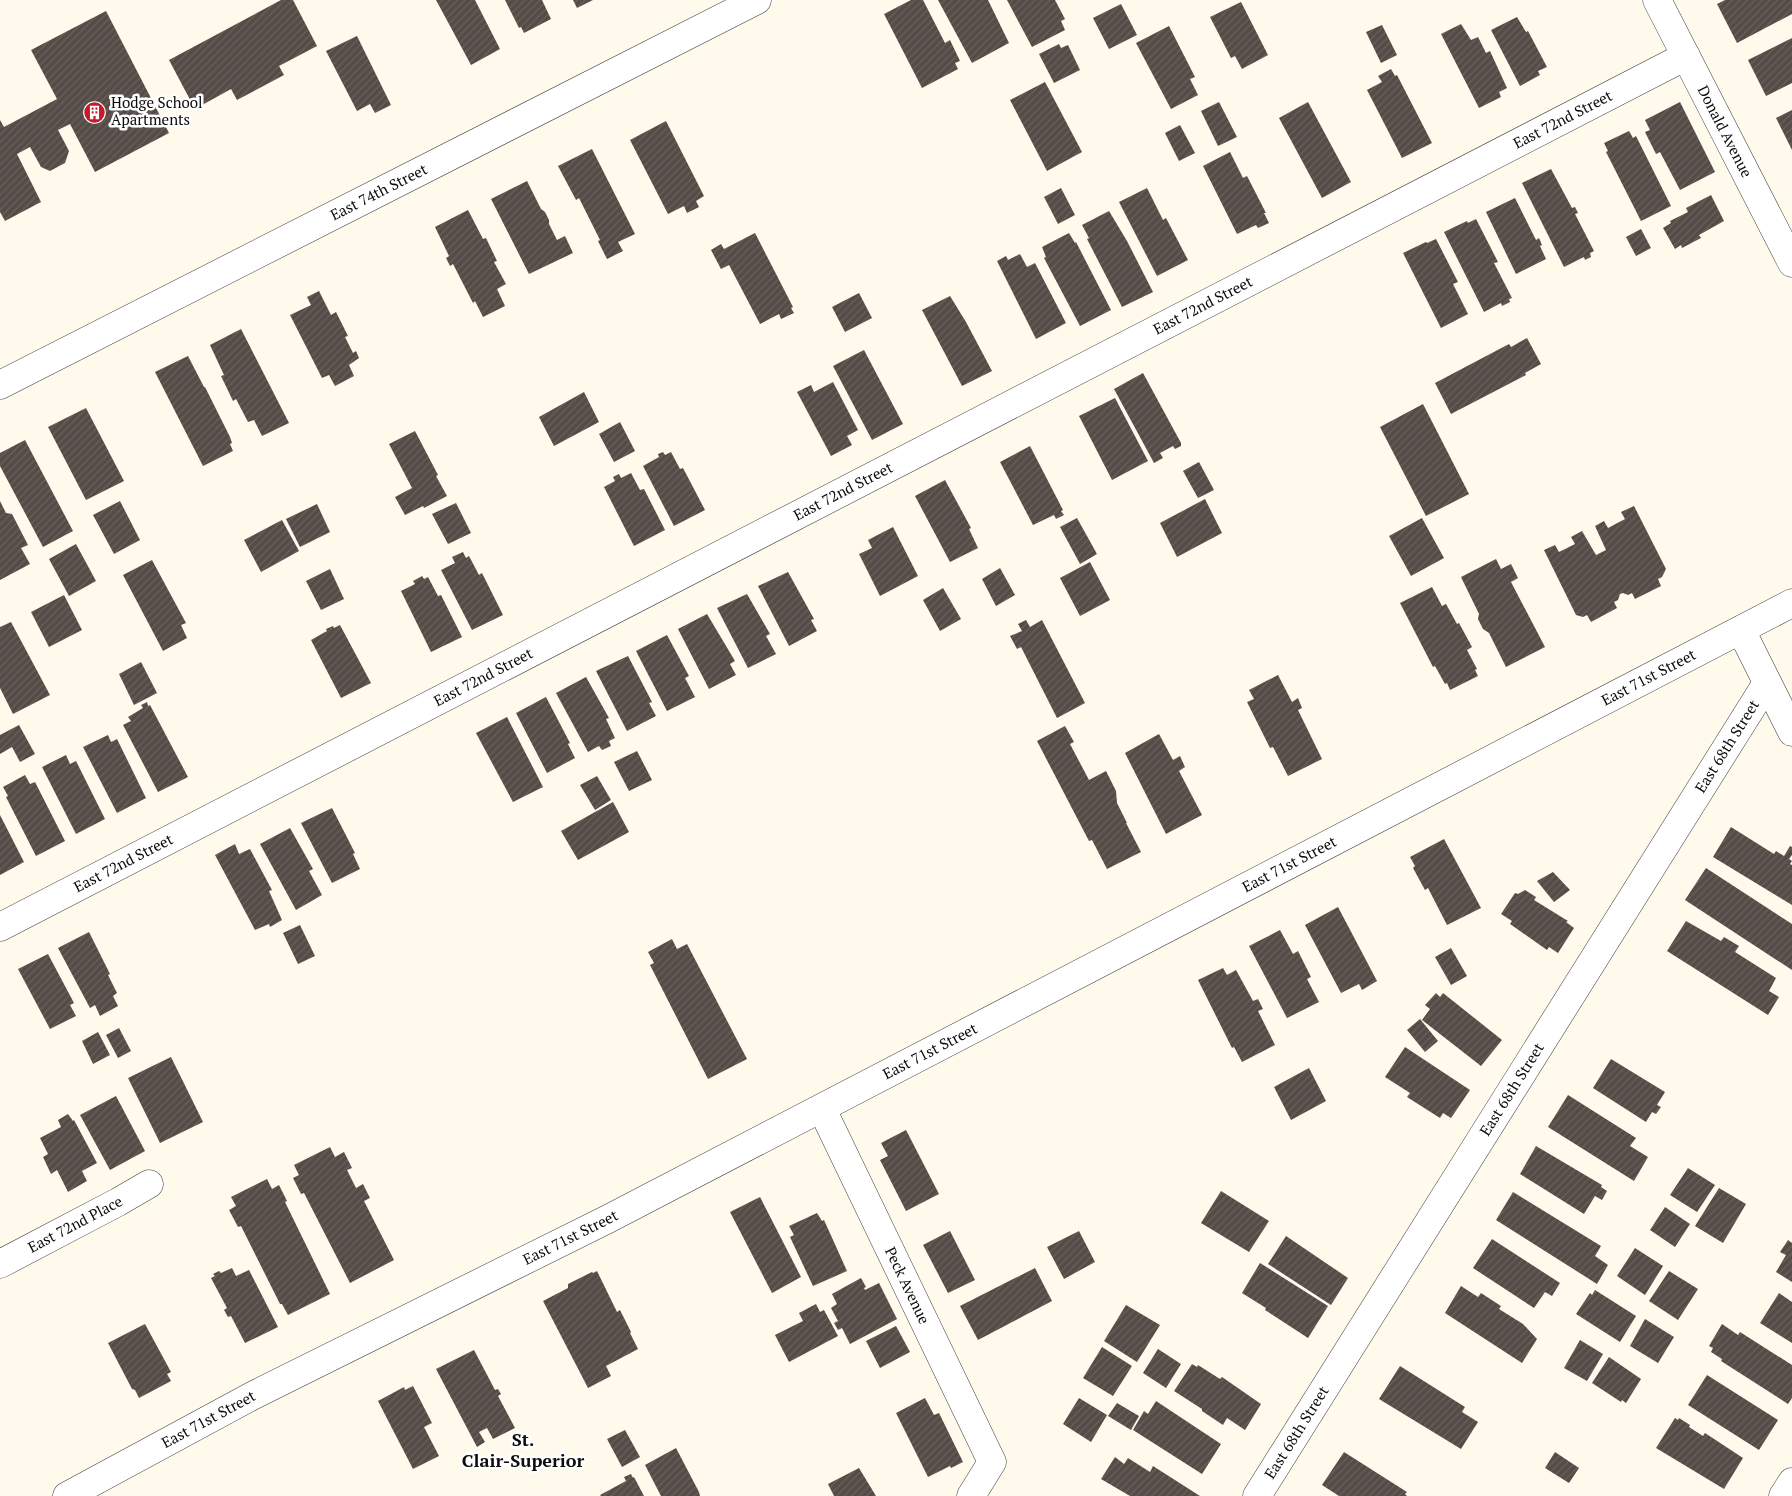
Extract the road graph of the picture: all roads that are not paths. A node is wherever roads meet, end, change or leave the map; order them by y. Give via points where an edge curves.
1 (757, 0) edge
2 (1657, 0) edge
3 (1686, 56) junction
4 (1792, 263) edge
5 (0, 385) edge
6 (1792, 603) edge
7 (1741, 630) junction
8 (1767, 683) junction
9 (1792, 732) edge
10 (0, 927) edge
11 (822, 1109) junction
12 (149, 1184) dead end
13 (0, 1264) edge
14 (1792, 1482) edge
15 (67, 1496) edge
16 (972, 1496) edge
17 (1257, 1496) edge
18 (1783, 1496) edge

1 - 5 street, East 74th Street
2 - 3 street, Donald Avenue
3 - 4 street, Donald Avenue
3 - 10 street, East 72nd Street
6 - 7 street, East 71st Street
7 - 8 street
7 - 11 street, East 71st Street
8 - 9 street
8 - 17 street, East 68th Street
11 - 15 street, East 71st Street via 252,1396
11 - 16 street, Peck Avenue via 992,1462
12 - 13 street, East 72nd Place
14 - 18 street

